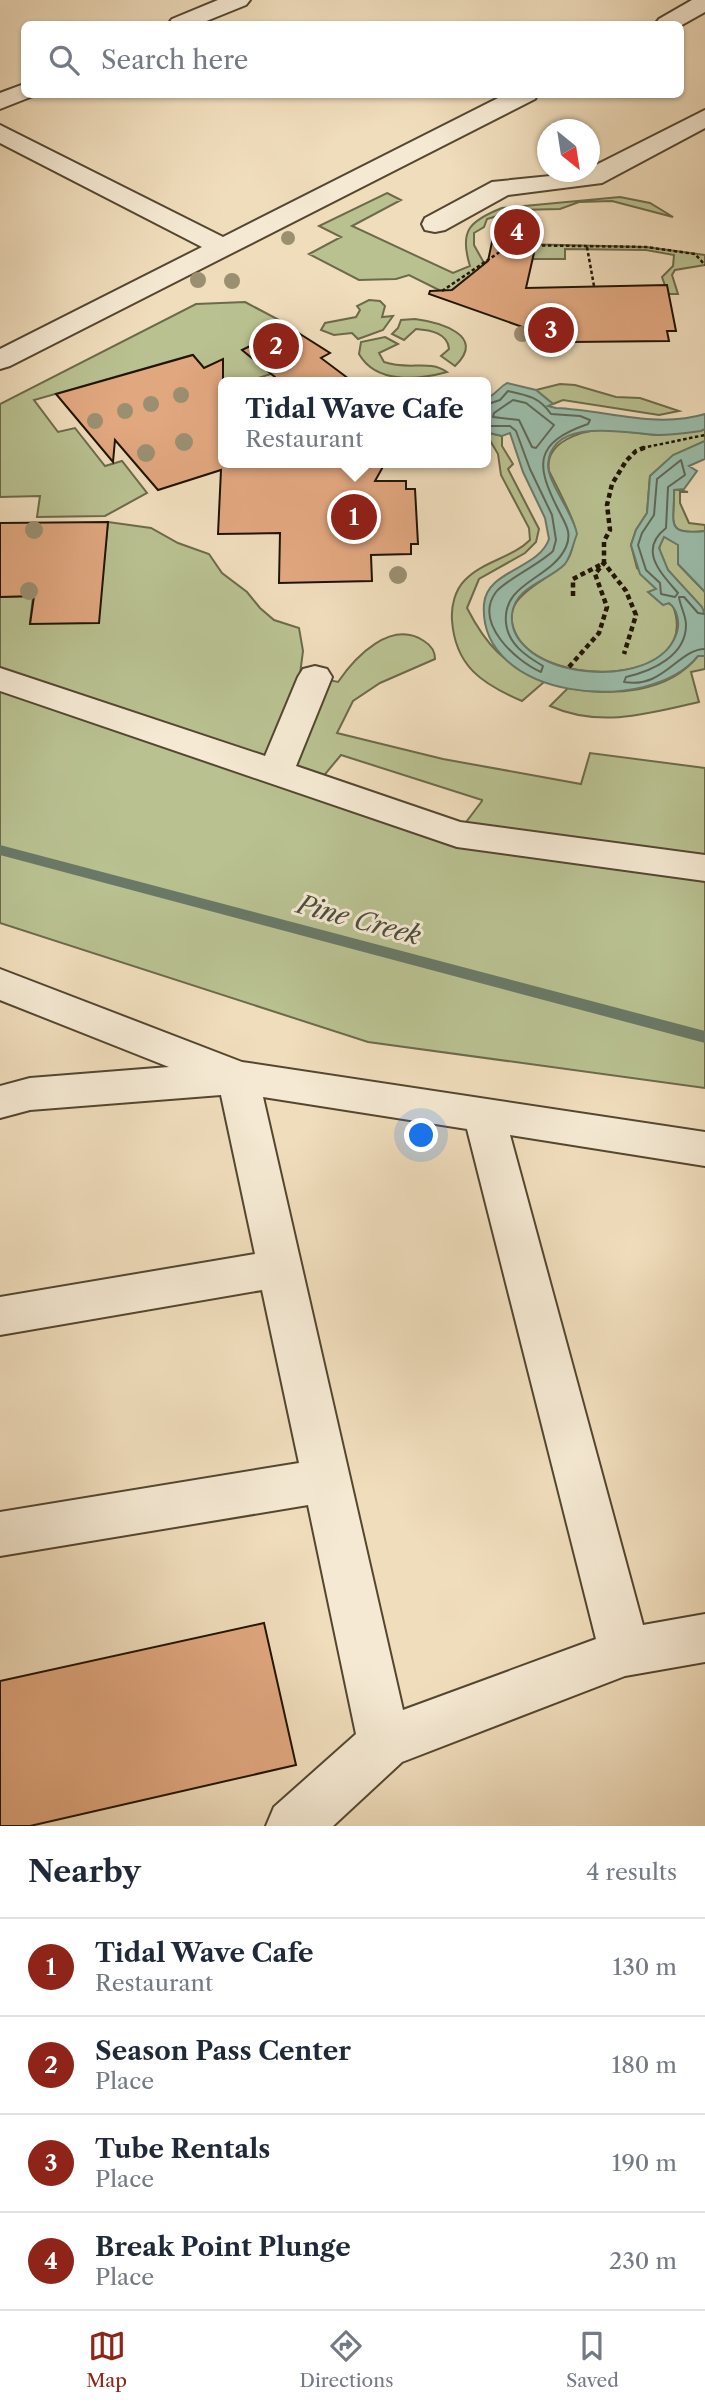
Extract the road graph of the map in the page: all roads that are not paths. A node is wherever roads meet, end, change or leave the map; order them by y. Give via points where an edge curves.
1 (238, 0) edge
2 (705, 2) edge
3 (187, 21) edge
4 (672, 21) edge
5 (21, 92) edge
6 (504, 98) edge
7 (0, 102) edge
8 (705, 118) edge
9 (0, 134) edge
10 (435, 223) dead end
11 (224, 248) junction
12 (0, 360) edge
13 (315, 677) dead end
14 (0, 679) edge
15 (276, 772) junction
16 (705, 868) edge
17 (0, 984) edge
18 (238, 1077) junction
19 (0, 1102) edge
20 (484, 1115) junction
21 (705, 1149) edge
22 (280, 1268) junction
23 (0, 1315) edge
24 (327, 1480) junction
25 (0, 1534) edge
26 (705, 1638) edge
27 (625, 1652) junction
28 (384, 1743) junction
29 (293, 1826) edge

1 - 3 lane
2 - 4 lane
5 - 7 lane
6 - 11 lane
8 - 10 lane via 593,177 501,188
9 - 11 lane
11 - 12 lane
13 - 15 lane
14 - 15 lane
15 - 16 lane via 457,834
17 - 18 lane
18 - 19 lane via 30,1094
18 - 20 lane
18 - 22 lane
20 - 21 lane
20 - 27 lane
22 - 23 lane
22 - 24 lane
24 - 25 lane
24 - 28 lane
26 - 27 lane
27 - 28 lane
28 - 29 lane

